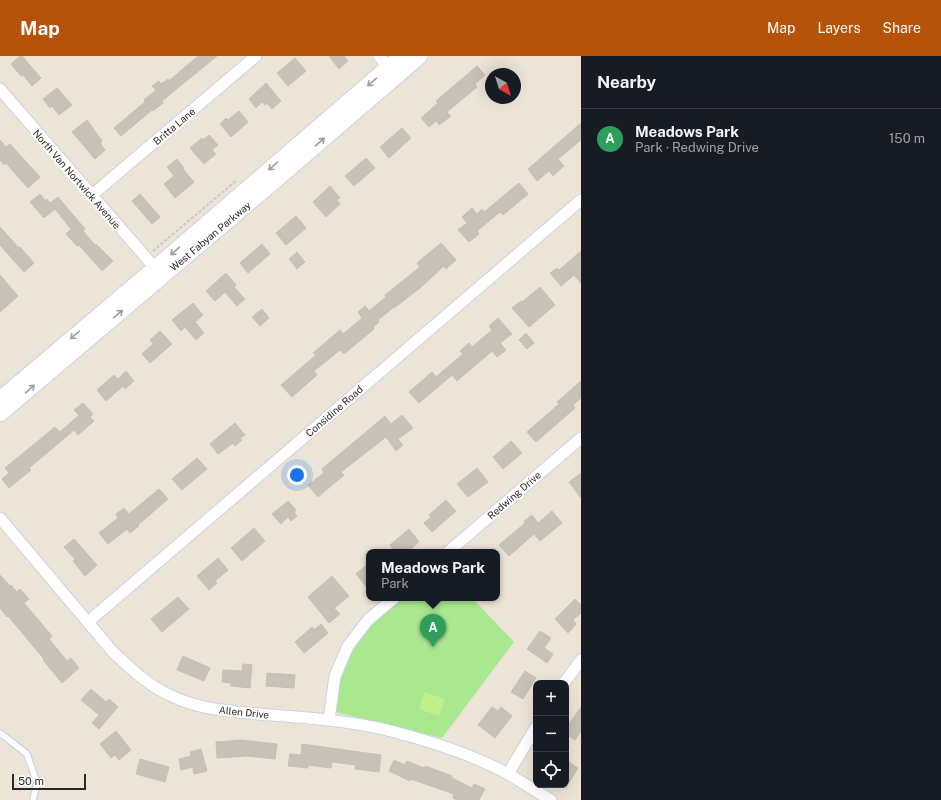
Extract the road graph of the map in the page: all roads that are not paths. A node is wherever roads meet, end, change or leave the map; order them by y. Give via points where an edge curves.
1 (256, 56) edge
2 (401, 56) edge
3 (420, 56) edge
4 (383, 62) edge
5 (0, 89) edge
6 (92, 196) junction
7 (581, 200) edge
8 (155, 268) junction
9 (0, 399) edge
10 (0, 414) edge
11 (581, 438) edge
12 (0, 518) edge
13 (452, 549) edge
14 (390, 601) edge
15 (88, 622) junction
16 (581, 660) edge
17 (566, 680) edge
18 (329, 720) junction
19 (0, 733) edge
20 (533, 733) edge
21 (508, 774) junction
22 (33, 800) edge
23 (551, 800) edge

1 - 6 street, Britta Lane
2 - 4 main road, West Fabyan Parkway
10 -> 3 main road, West Fabyan Parkway
4 -> 8 main road, West Fabyan Parkway
5 - 6 street, North Van Nortwick Avenue
6 - 8 street, North Van Nortwick Avenue
7 - 15 street, Considine Road
8 -> 9 main road, West Fabyan Parkway
11 - 13 street, Redwing Drive
12 - 15 street, Allen Drive
14 - 18 street via 368,620 348,646 335,676
15 - 18 street, Allen Drive via 133,671 153,686 176,698 202,707 230,712
16 - 17 street
18 - 21 street, Allen Drive via 390,731 453,749
19 - 22 lane via 27,754 37,783
20 - 21 street
21 - 23 street, Allen Drive

